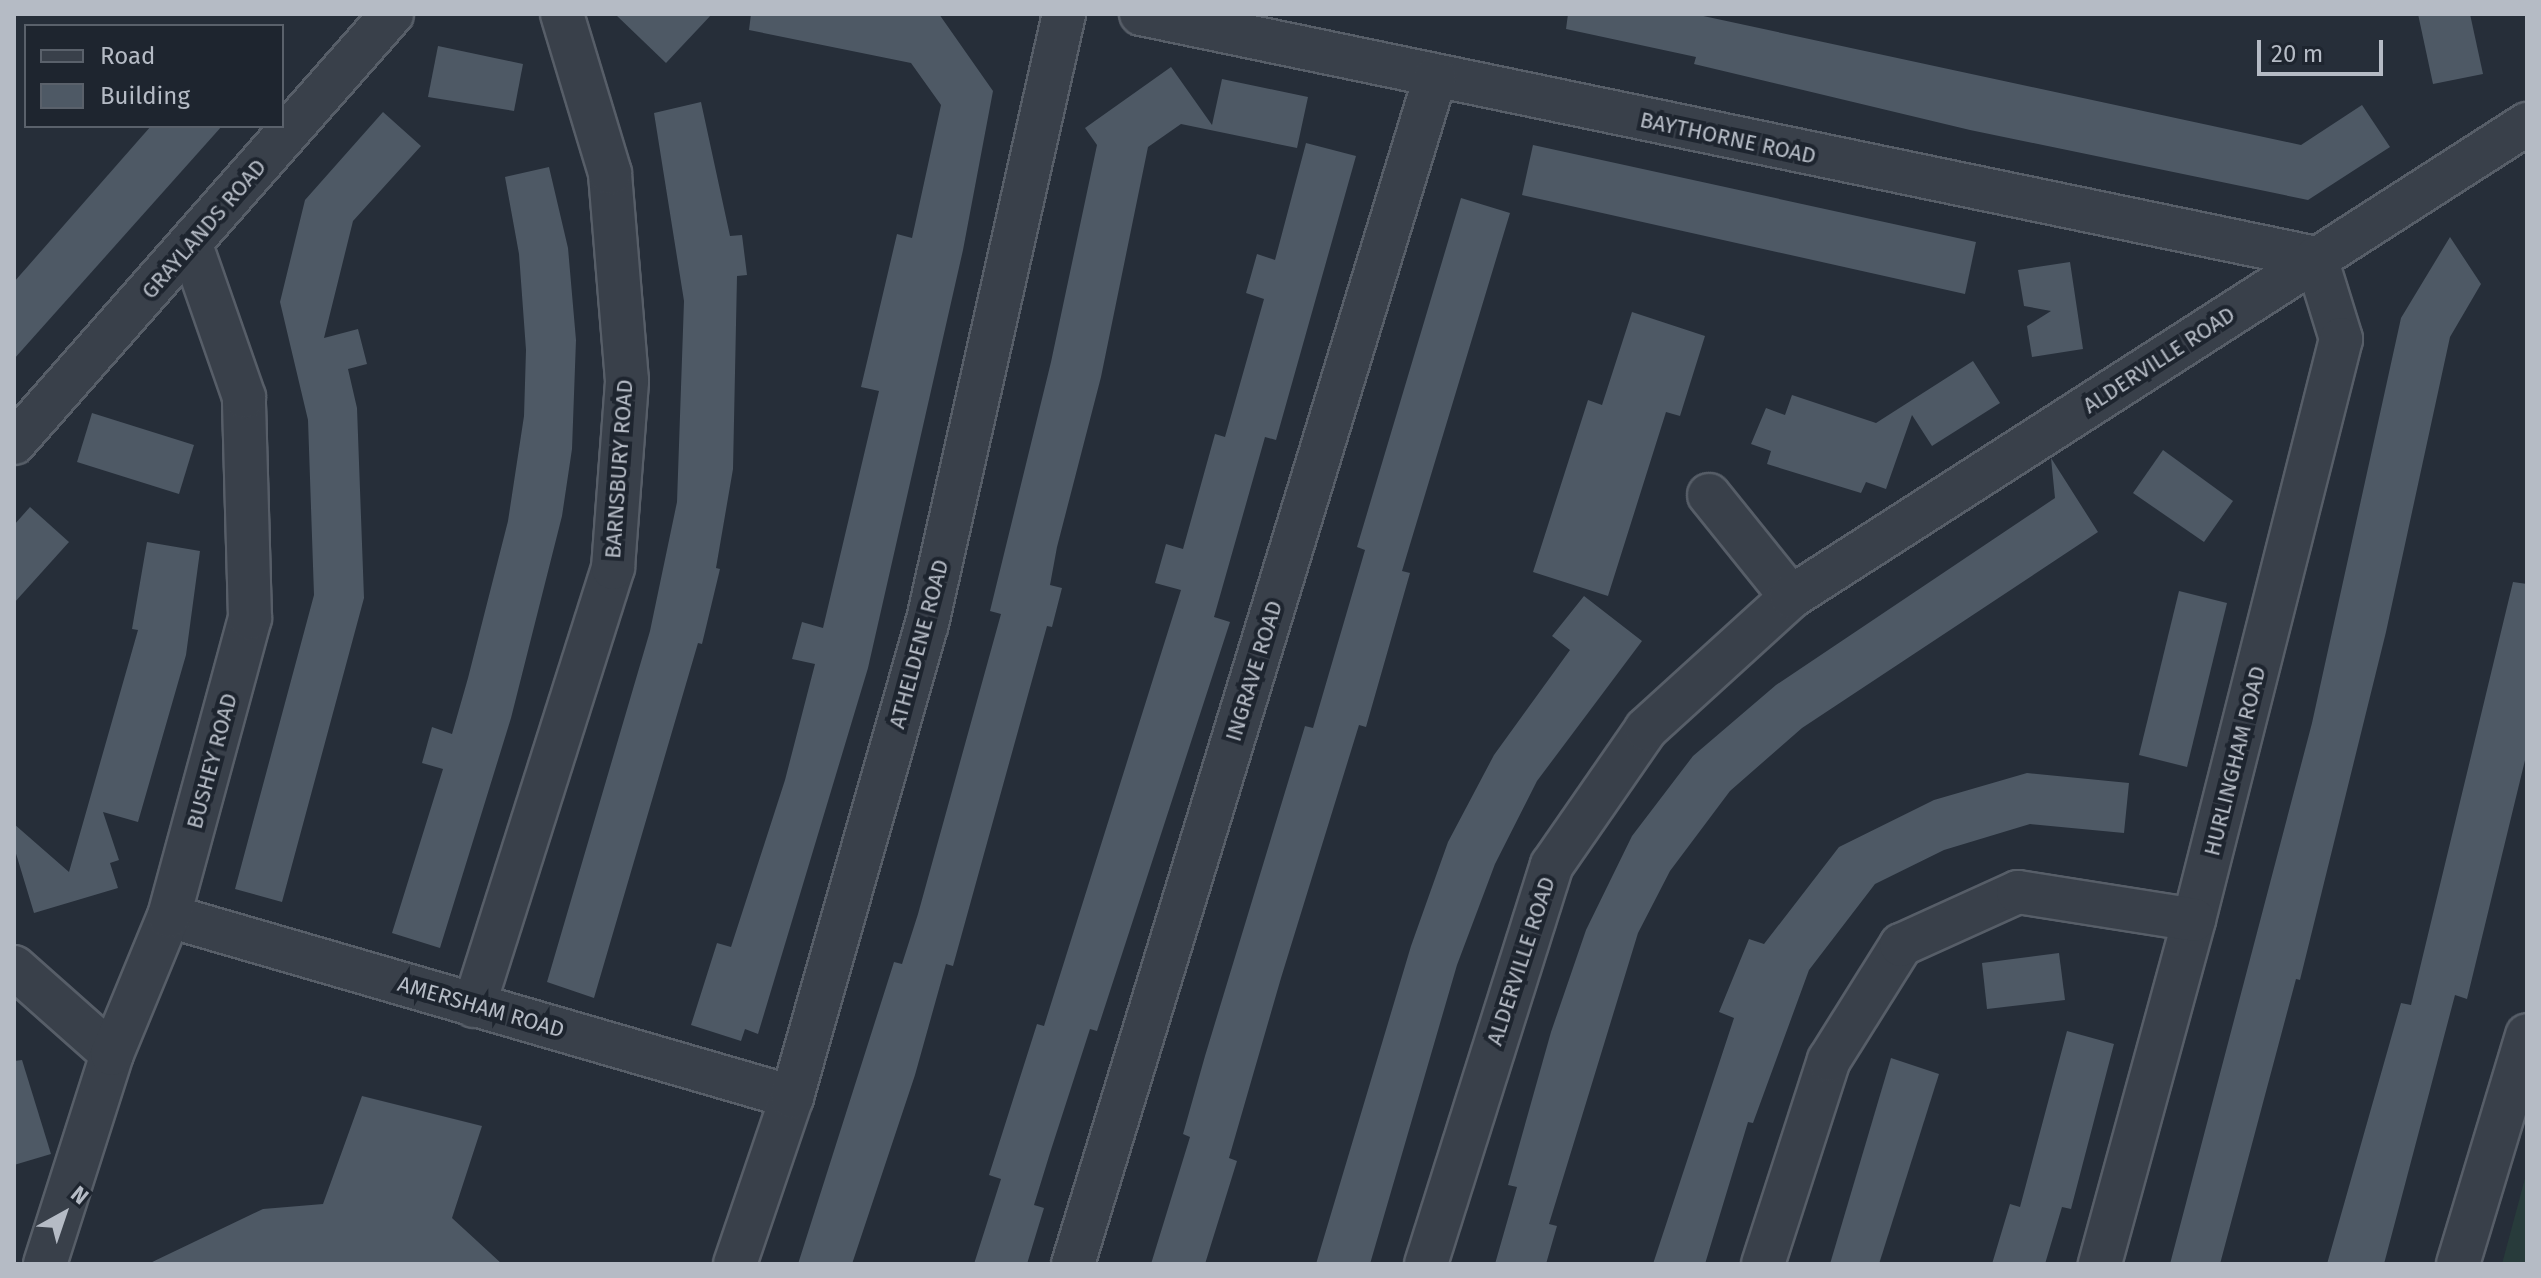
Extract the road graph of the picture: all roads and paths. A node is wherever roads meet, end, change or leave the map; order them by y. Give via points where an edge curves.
1 (392, 14) edge
2 (562, 14) edge
3 (1064, 14) edge
4 (1141, 14) edge
5 (1435, 78) junction
6 (2527, 124) edge
7 (191, 245) junction
8 (2316, 258) junction
9 (14, 443) edge
10 (1709, 495) dead end
11 (1791, 597) junction
12 (169, 916) junction
13 (2194, 920) junction
14 (14, 967) edge
15 (474, 1006) junction
16 (2527, 1035) edge
17 (112, 1054) junction
18 (792, 1097) junction
19 (45, 1264) edge
20 (735, 1264) edge
21 (1073, 1264) edge
22 (1426, 1264) edge
23 (1763, 1264) edge
24 (2100, 1264) edge
25 (2458, 1264) edge

1 - 7 street, GRAYLANDS ROAD
2 - 15 street, BARNSBURY ROAD via 610,173 627,381 613,568
3 - 18 street, ATHELDENE ROAD via 927,624
4 - 5 street, BAYTHORNE ROAD
5 - 8 street, BAYTHORNE ROAD
5 - 21 street, INGRAVE ROAD
6 - 8 street, ALDERVILLE ROAD
7 - 9 street, GRAYLANDS ROAD
7 - 12 street, BUSHEY ROAD via 244,397 250,618
8 - 11 street, ALDERVILLE ROAD
8 - 13 street, HURLINGHAM ROAD via 2341,339
10 - 11 street
11 - 22 street, ALDERVILLE ROAD via 1646,729 1552,865
12 - 15 street, AMERSHAM ROAD
12 - 17 street, BUSHEY ROAD
13 - 23 street via 2018,892 1901,945 1829,1060
13 - 24 street, HURLINGHAM ROAD
14 - 17 street
15 - 18 street, AMERSHAM ROAD
16 - 25 street
17 - 19 street, BUSHEY ROAD
18 - 20 street, ATHELDENE ROAD

